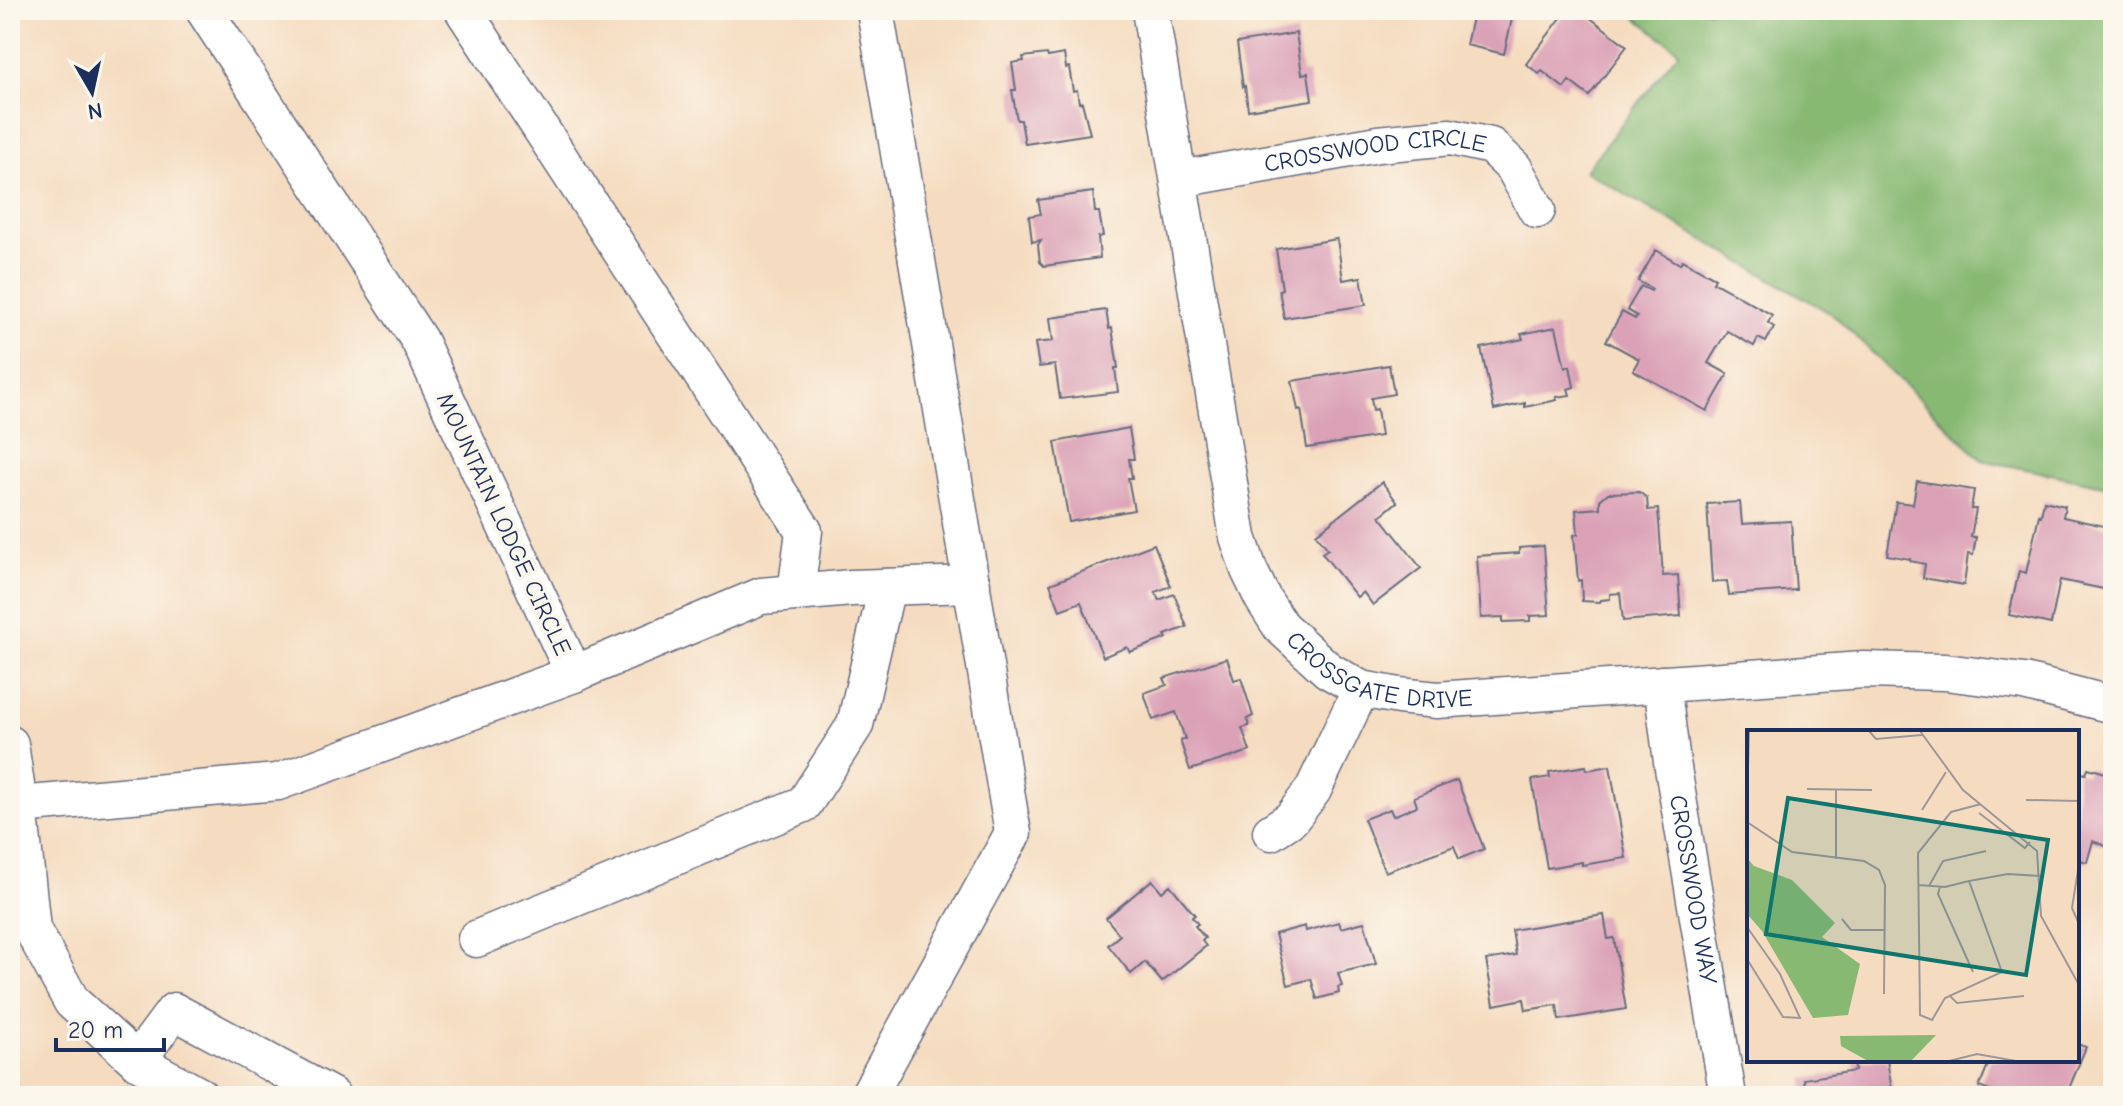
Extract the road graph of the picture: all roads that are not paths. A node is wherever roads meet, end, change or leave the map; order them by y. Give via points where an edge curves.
1 (204, 10) edge
2 (463, 10) edge
3 (875, 10) edge
4 (1150, 10) edge
5 (1180, 179) junction
6 (1537, 210) dead end
7 (972, 584) junction
8 (887, 587) junction
9 (796, 593) junction
10 (574, 674) junction
11 (1662, 684) junction
12 (1361, 689) junction
13 (2113, 705) edge
14 (10, 744) edge
15 (19, 805) junction
16 (1271, 832) dead end
17 (476, 939) dead end
18 (137, 1061) junction
19 (200, 1096) edge
20 (332, 1096) edge
21 (868, 1096) edge
22 (1728, 1096) edge

1 - 10 street, MOUNTAIN LODGE CIRCLE via 419,340
2 - 9 street via 804,531
3 - 7 street
4 - 5 street, CROSSGATE DRIVE
5 - 6 street, CROSSWOOD CIRCLE via 1378,144 1450,137 1491,146 1514,168
5 - 12 street, CROSSGATE DRIVE via 1238,537 1249,570 1281,627 1328,670
7 - 8 street
7 - 21 street via 1013,833
8 - 9 street
8 - 17 street via 855,725 804,804
9 - 10 street via 761,596
10 - 15 street, MOUNTAIN LODGE CIRCLE via 278,782
11 - 12 street, CROSSGATE DRIVE via 1437,700
11 - 13 street, CROSSGATE DRIVE via 1863,670 1945,672 2024,682
11 - 22 street, CROSSWOOD WAY
12 - 16 street via 1313,790 1291,819
14 - 15 street
15 - 18 street via 32,929 72,1002
18 - 19 street
18 - 20 street via 174,1011

